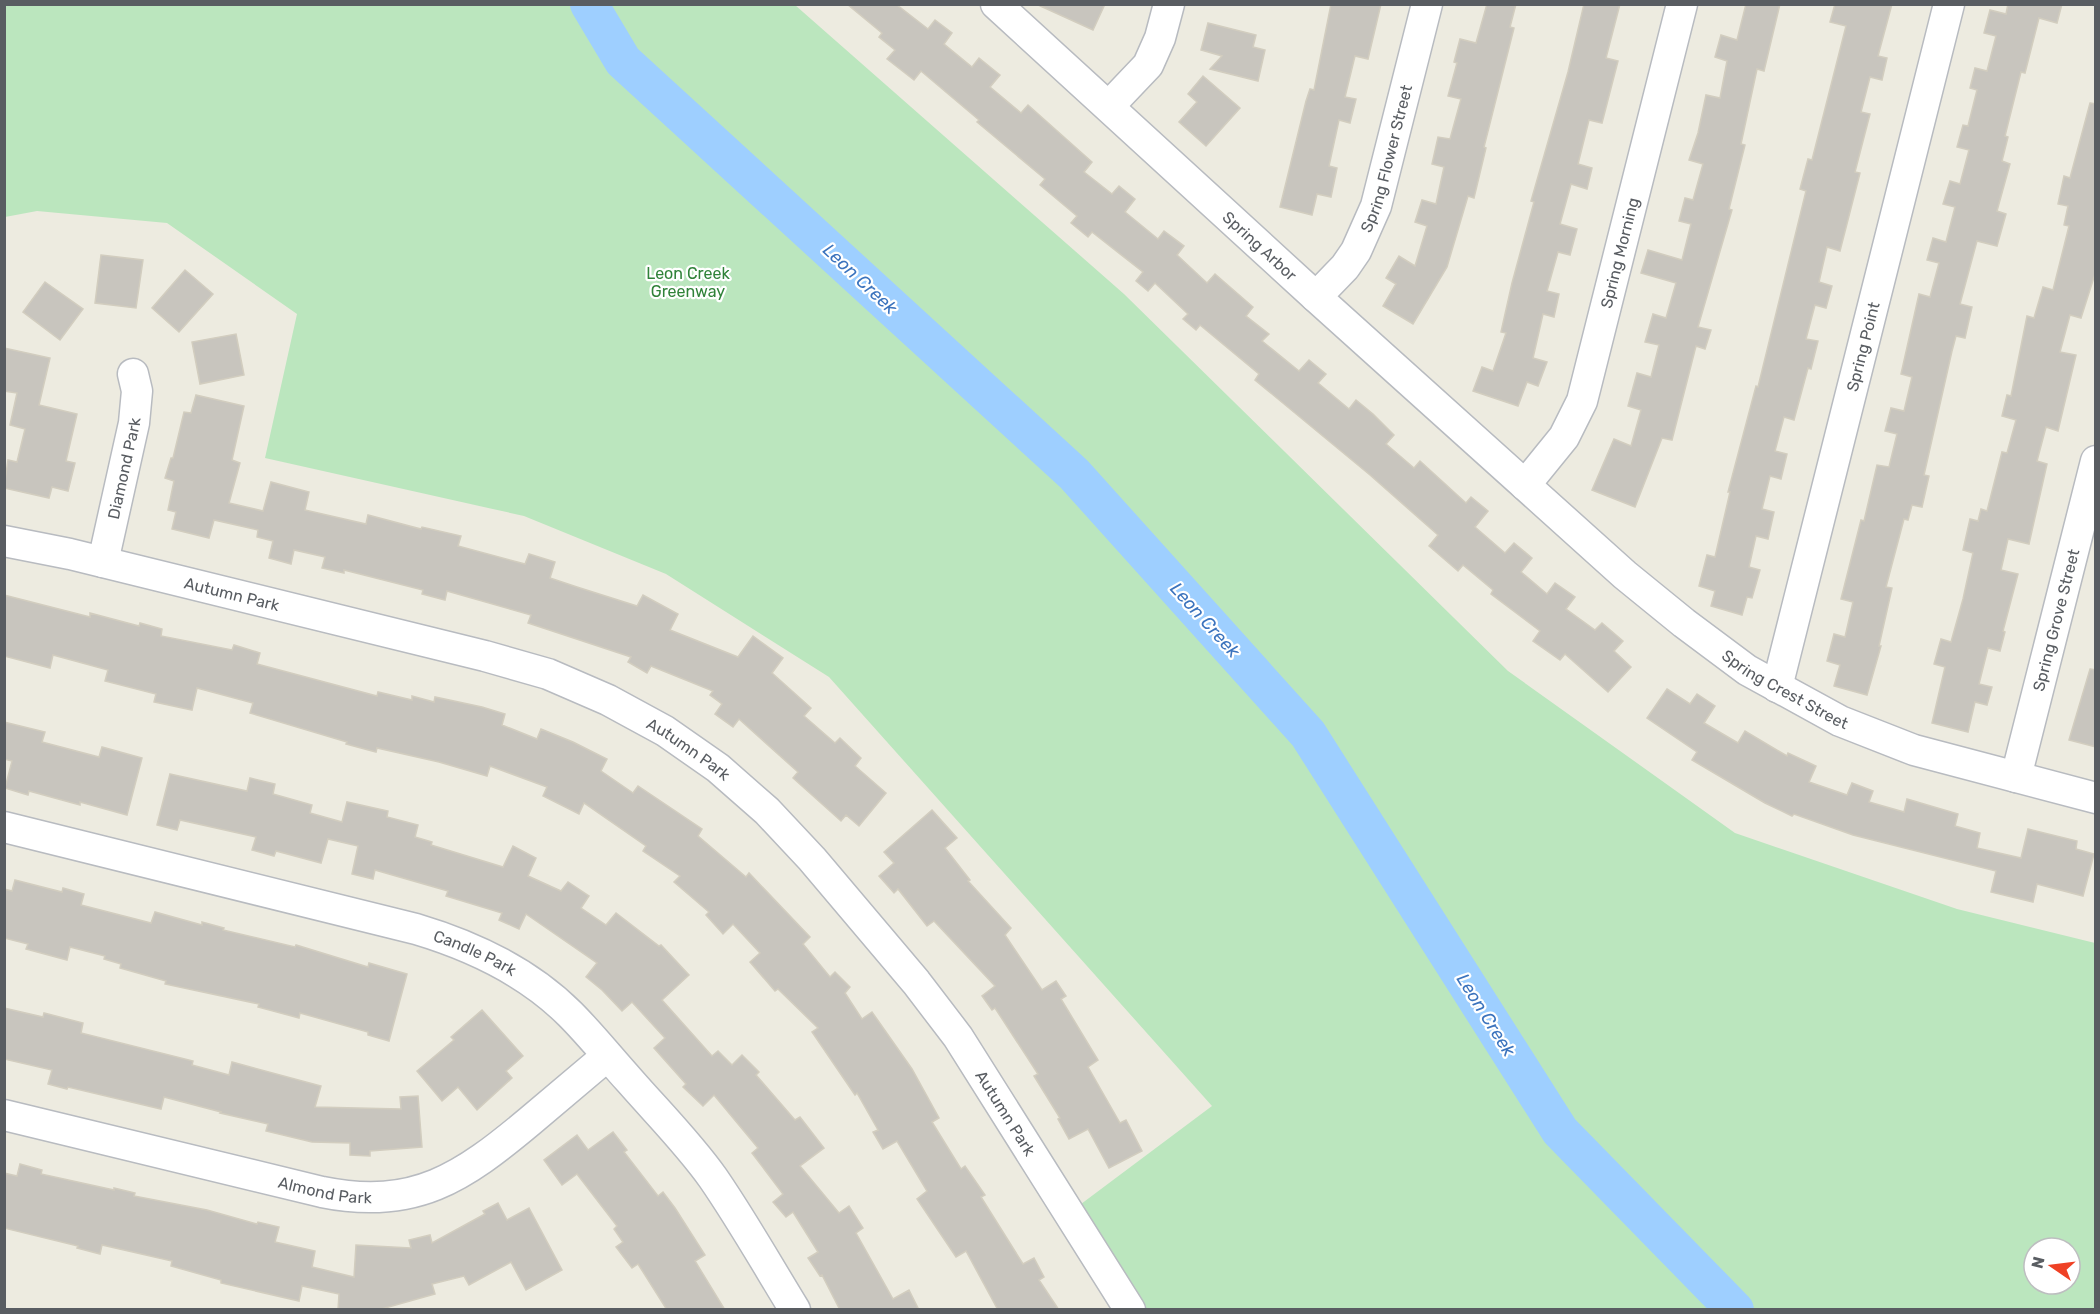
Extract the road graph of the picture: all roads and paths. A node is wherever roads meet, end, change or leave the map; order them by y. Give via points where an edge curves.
1 (996, 4) edge
2 (1168, 4) edge
3 (1427, 4) edge
4 (1682, 4) edge
5 (1949, 4) edge
6 (1109, 106) junction
7 (1316, 297) junction
8 (133, 374) dead end
9 (2096, 461) edge
10 (1525, 485) junction
11 (4, 541) edge
12 (103, 562) junction
13 (1777, 687) junction
14 (2016, 777) junction
15 (2096, 798) edge
16 (4, 827) edge
17 (607, 1056) junction
18 (4, 1115) edge
19 (795, 1310) edge
20 (1130, 1310) edge

1 - 6 street, Spring Arbor
2 - 6 street via 1148,65
3 - 7 street, Spring Flower Street via 1376,206 1356,251
4 - 10 street, Spring Morning via 1582,401 1564,437
5 - 13 street, Spring Point
6 - 7 street, Spring Arbor
7 - 10 street, Spring Arbor
8 - 12 street, Diamond Park via 137,391 134,423
9 - 14 street, Spring Grove Street
10 - 13 street, Spring Crest Street via 1684,623 1747,670
11 - 12 street, Autumn Park
12 - 20 street, Autumn Park via 548,674 608,700 718,768 767,811 812,859 930,1000 958,1037
13 - 14 street, Spring Crest Street via 1867,733
14 - 15 street, Spring Crest Street
16 - 17 street, Candle Park via 450,939 483,953 543,990
17 - 18 street, Almond Park via 459,1175 422,1191 382,1198 322,1192
17 - 19 street, Candle Park via 712,1178

